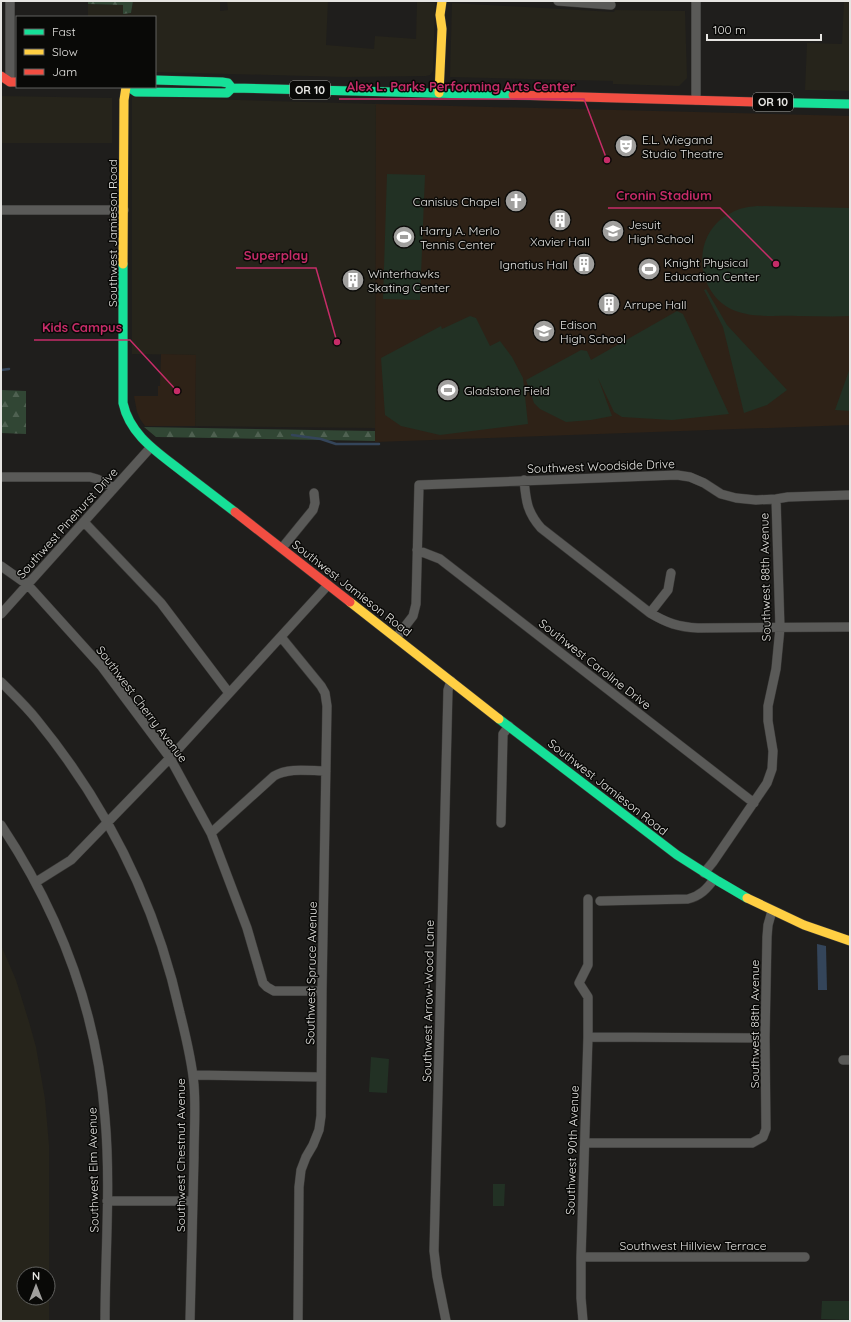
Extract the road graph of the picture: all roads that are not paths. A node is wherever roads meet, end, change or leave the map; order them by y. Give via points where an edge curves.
1 (10, 1) edge
2 (442, 1) edge
3 (446, 1) edge
4 (558, 1) edge
5 (696, 1) edge
6 (612, 5) dead end
7 (442, 29) junction
8 (1, 76) edge
9 (156, 80) edge
10 (13, 82) edge
11 (1, 87) edge
12 (128, 88) edge
13 (130, 88) edge
14 (232, 88) junction
15 (439, 93) junction
16 (696, 100) junction
17 (850, 104) edge
18 (1, 210) edge
19 (124, 210) junction
20 (151, 447) junction
21 (1, 477) edge
22 (524, 480) junction
23 (114, 488) junction
24 (314, 494) dead end
25 (850, 496) edge
26 (776, 499) junction
27 (84, 522) junction
28 (282, 548) junction
29 (417, 550) junction
30 (1, 566) edge
31 (671, 573) dead end
32 (328, 584) junction
33 (28, 585) junction
34 (650, 613) junction
35 (1, 614) edge
36 (850, 627) edge
37 (780, 628) junction
38 (281, 637) junction
39 (396, 638) junction
40 (451, 681) junction
41 (1, 682) edge
42 (230, 692) junction
43 (509, 726) junction
44 (170, 758) junction
45 (326, 772) junction
46 (754, 803) junction
47 (108, 822) junction
48 (501, 823) dead end
49 (1, 825) edge
50 (211, 833) junction
51 (704, 873) junction
52 (714, 879) junction
53 (36, 882) junction
54 (588, 899) dead end
55 (600, 901) dead end
56 (772, 911) junction
57 (850, 941) edge
58 (322, 991) junction
59 (588, 1037) junction
60 (765, 1038) junction
61 (193, 1075) junction
62 (321, 1077) junction
63 (585, 1143) junction
64 (193, 1200) junction
65 (107, 1201) junction
66 (581, 1257) junction
67 (805, 1257) dead end
68 (105, 1321) edge
69 (190, 1321) edge
70 (298, 1321) edge
71 (446, 1321) edge
72 (583, 1321) edge

1 - 10 street
2 - 7 street
3 - 7 street via 446,22
4 - 6 street
5 - 16 street
7 - 15 street
8 - 10 street
9 - 14 street, OR 10 via 222,82 228,83
10 - 11 street
12 - 19 street, Southwest Jamieson Road via 124,100
13 - 14 street, OR 10 via 136,92 227,93
14 - 15 street, OR 10
15 - 16 street, OR 10
16 - 17 street, OR 10
18 - 19 street
19 - 20 street, Southwest Jamieson Road via 123,403 130,425
20 - 23 street, Southwest Pinehurst Drive
20 - 28 street, Southwest Jamieson Road
21 - 23 street via 90,477
22 - 26 street, Southwest Woodside Drive via 677,475 690,477 721,494 736,498
22 - 29 street, Southwest Woodside Drive via 419,485
22 - 34 street via 526,501 533,520
23 - 27 street, Southwest Pinehurst Drive
24 - 28 street via 313,510
25 - 26 street, Southwest Woodside Drive
26 - 37 street, Southwest 88th Avenue
27 - 33 street, Southwest Pinehurst Drive
27 - 42 street via 162,603
28 - 32 street, Southwest Jamieson Road
29 - 39 street via 416,604 413,616
29 - 46 street, Southwest Caroline Drive via 440,559
30 - 33 street, Southwest Cherry Avenue
31 - 34 street via 668,590
32 - 38 street
32 - 39 street, Southwest Jamieson Road
33 - 35 street, Southwest Pinehurst Drive
33 - 44 street, Southwest Cherry Avenue via 102,667
34 - 37 street via 681,627
36 - 37 street
37 - 46 street, Southwest 88th Avenue via 776,669 768,706 773,751 772,769 767,783
38 - 42 street
38 - 45 street, Southwest Spruce Avenue via 325,693
39 - 40 street, Southwest Jamieson Road
40 - 43 street, Southwest Jamieson Road
40 - 71 street, Southwest Arrow-Wood Lane via 448,690 434,1250
41 - 47 street, Southwest Chestnut Avenue via 36,719 87,788
42 - 44 street
43 - 48 street via 503,734
43 - 51 street, Southwest Jamieson Road via 643,830
44 - 47 street
44 - 50 street, Southwest Cherry Avenue
45 - 50 street via 287,771 274,776
45 - 58 street, Southwest Spruce Avenue
46 - 51 street, Southwest 88th Avenue
47 - 53 street via 71,860
47 - 61 street, Southwest Chestnut Avenue via 134,874 166,956
49 - 53 street, Southwest Elm Avenue
50 - 58 street, Southwest Cherry Avenue via 247,928 263,982 274,991
51 - 52 street, Southwest Jamieson Road
52 - 55 street via 707,889 688,899
52 - 56 street, Southwest Jamieson Road
53 - 65 street, Southwest Elm Avenue via 65,946 91,1027 100,1072 105,1118
54 - 59 street, Southwest 90th Avenue via 588,966 579,982 588,997
56 - 57 street, Southwest Jamieson Road
56 - 60 street, Southwest 88th Avenue via 767,937
58 - 62 street, Southwest Spruce Avenue
59 - 60 street
59 - 63 street, Southwest 90th Avenue
60 - 63 street, Southwest 88th Avenue via 766,1129 763,1137 752,1143
61 - 62 street
61 - 64 street, Southwest Chestnut Avenue
62 - 70 street, Southwest Spruce Avenue via 320,1130 301,1170
63 - 66 street, Southwest 90th Avenue
64 - 65 street
64 - 69 street, Southwest Chestnut Avenue
65 - 68 street, Southwest Elm Avenue
66 - 67 street, Southwest Hillview Terrace
66 - 72 street, Southwest 90th Avenue

